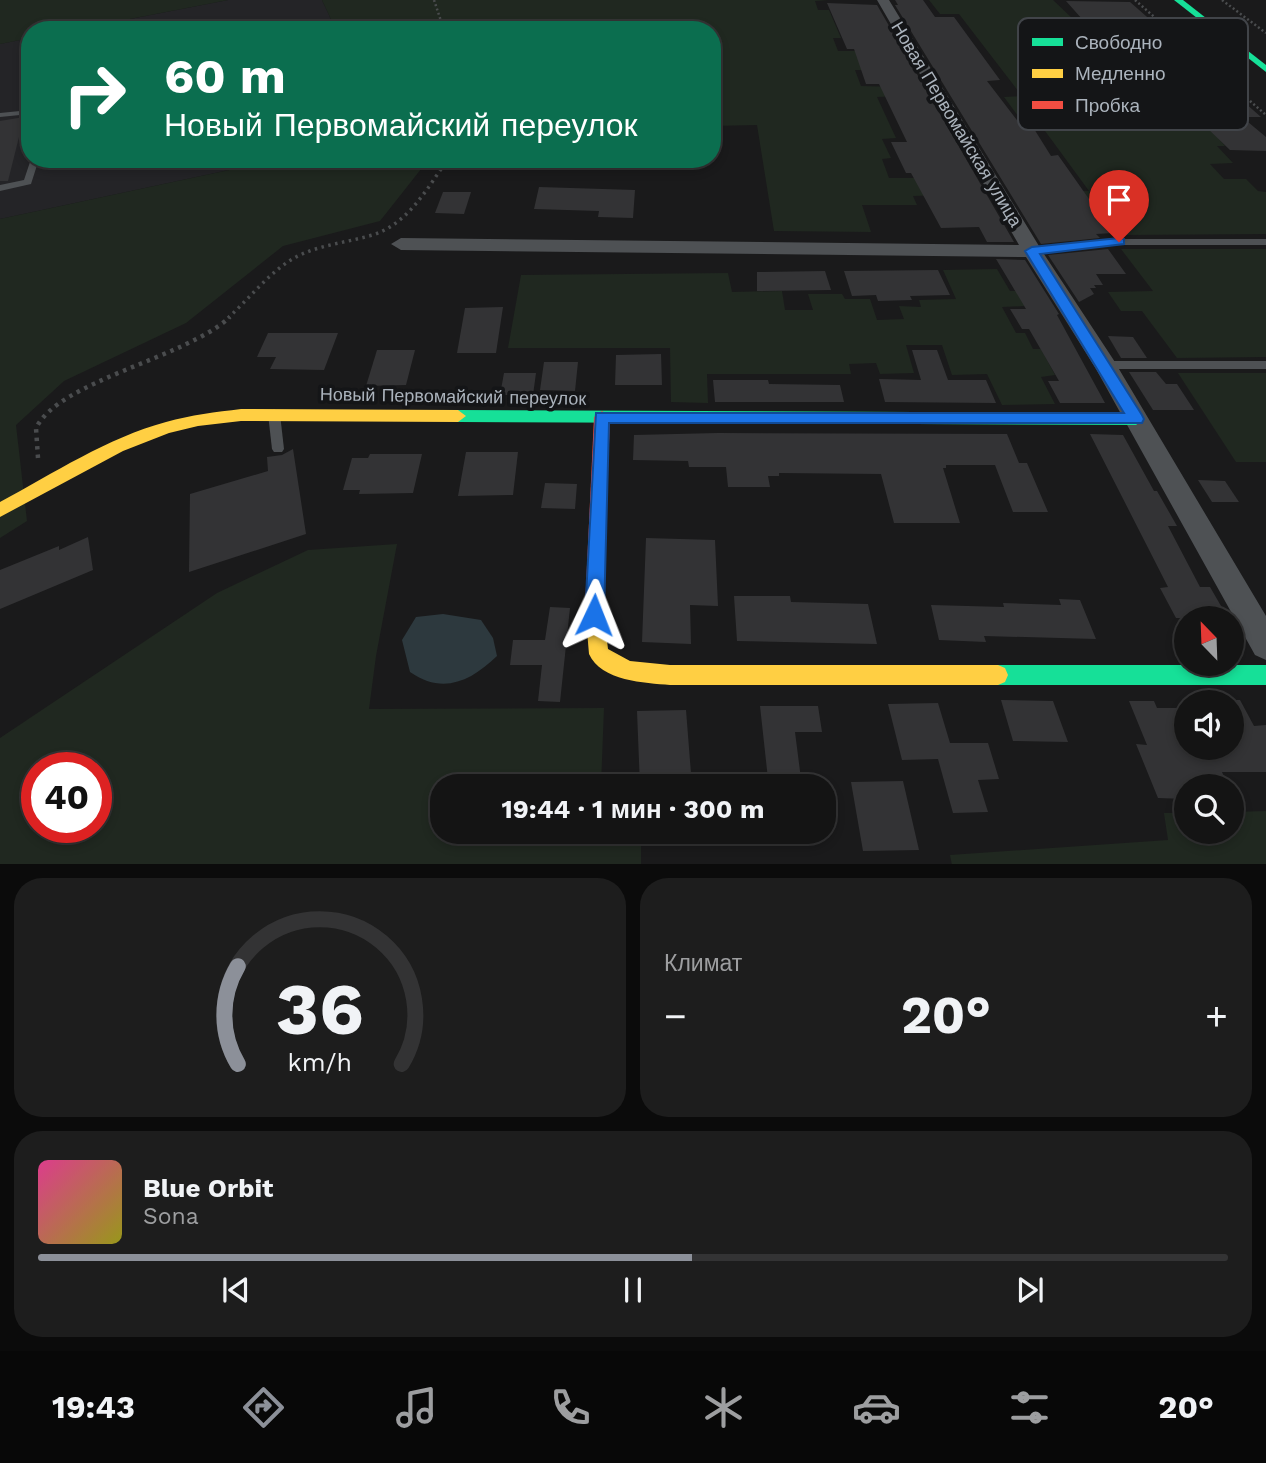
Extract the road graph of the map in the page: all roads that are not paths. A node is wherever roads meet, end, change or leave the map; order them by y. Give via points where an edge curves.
1 (884, 0) edge
2 (1178, 0) edge
3 (1201, 18) edge
4 (1248, 55) edge
5 (1266, 69) edge
6 (21, 113) edge
7 (0, 115) edge
8 (32, 168) edge
9 (0, 188) edge
10 (1266, 242) edge
11 (401, 244) dead end
12 (1032, 251) junction
13 (1105, 365) junction
14 (1266, 365) edge
15 (274, 413) junction
16 (602, 417) junction
17 (1136, 419) junction
18 (278, 449) dead end
19 (0, 510) edge
20 (1266, 645) edge
21 (1266, 675) edge

1 - 12 street, Новая Первомайская улица
2 - 3 street
4 - 5 street
6 - 7 lane
8 - 9 lane via 28,182
10 - 12 lane via 1119,242
11 - 12 street
12 - 13 street, Новая Первомайская улица
13 - 14 lane
13 - 17 street, Новая Первомайская улица
15 - 16 street, Новый Первомайский переулок
15 - 18 lane
15 - 19 street, Новый Первомайский переулок via 195,420 156,431 110,449
16 - 17 street, Новый Первомайский переулок
16 - 21 street via 594,615 600,654 627,671 670,676
17 - 20 street, Новая Первомайская улица

